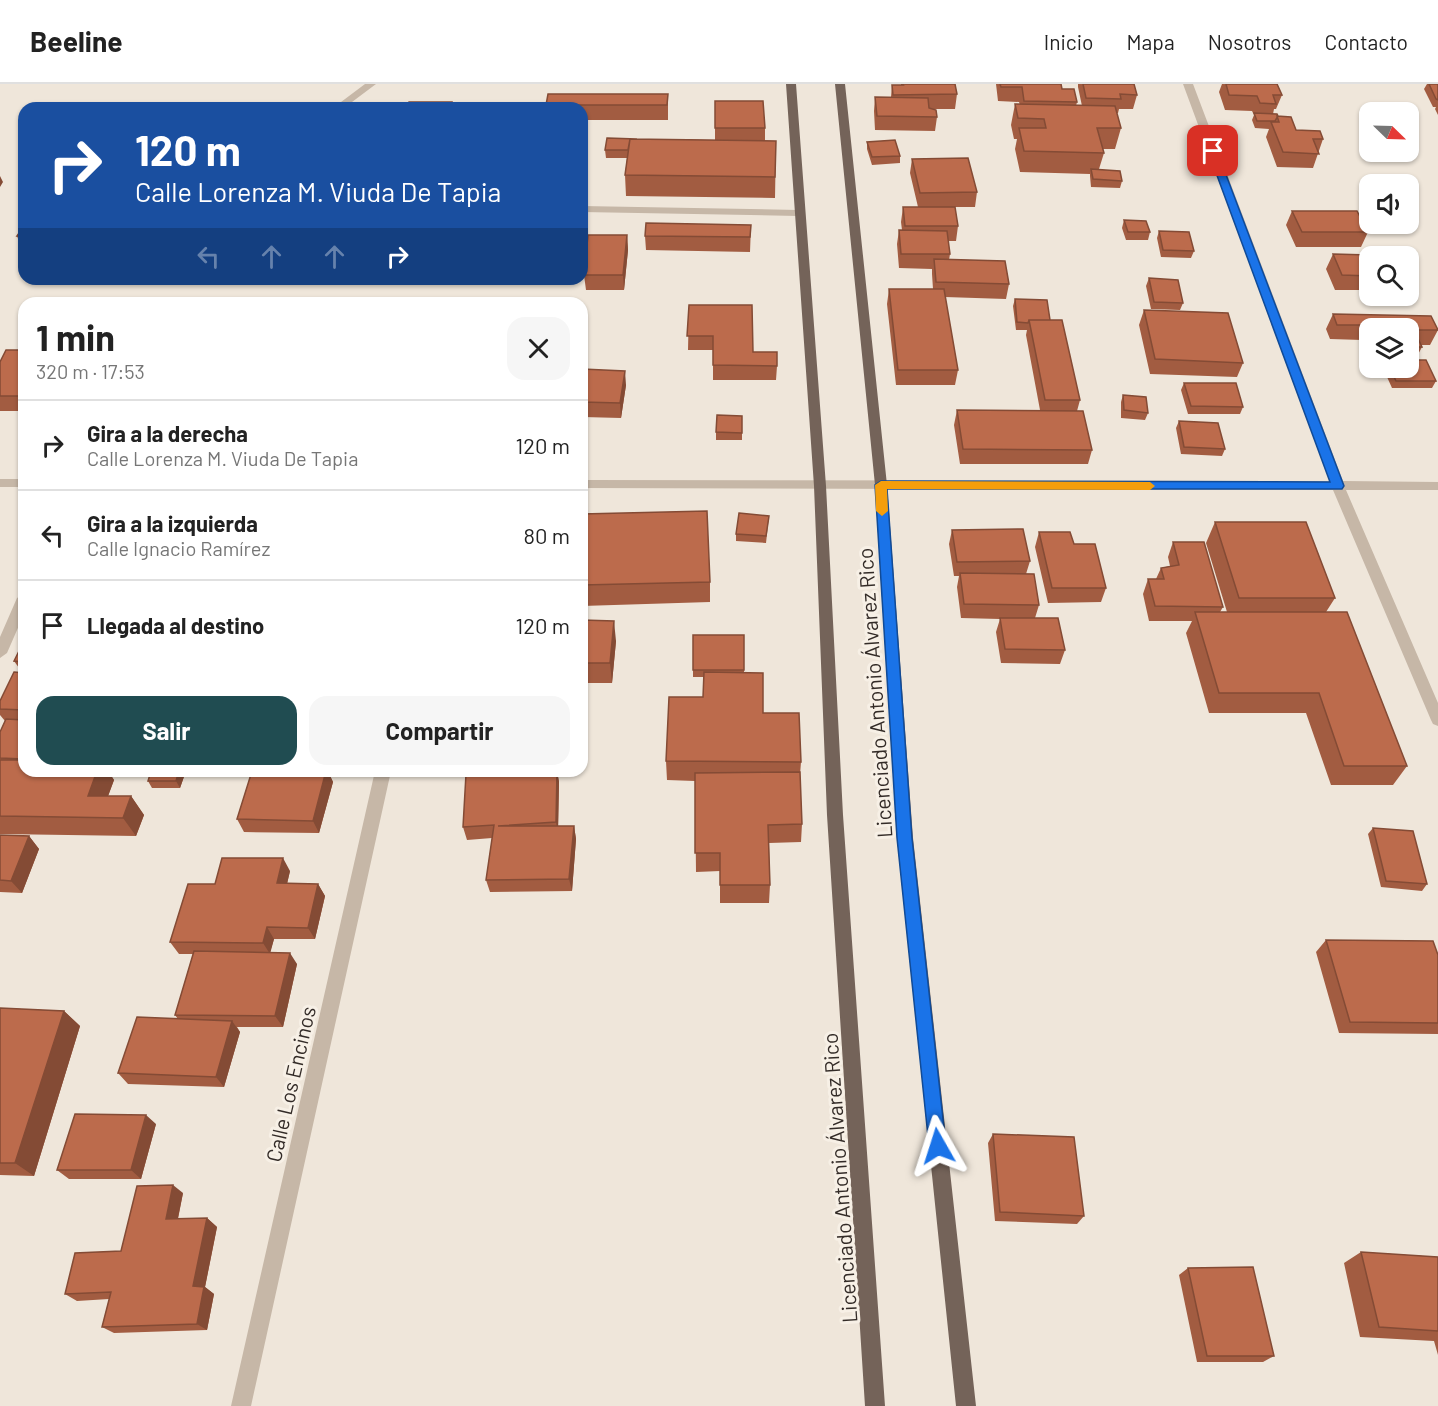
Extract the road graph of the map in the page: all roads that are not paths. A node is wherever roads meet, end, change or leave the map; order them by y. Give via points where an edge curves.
1 (371, 84) edge
2 (791, 84) edge
3 (840, 84) edge
4 (1188, 84) edge
5 (346, 102) edge
6 (588, 209) edge
7 (798, 213) junction
8 (0, 483) edge
9 (18, 483) edge
10 (588, 484) edge
11 (881, 485) junction
12 (820, 486) junction
13 (1338, 486) junction
14 (1438, 486) edge
15 (18, 612) edge
16 (0, 653) edge
17 (1438, 720) edge
18 (382, 777) edge
19 (241, 1406) edge
20 (875, 1406) edge
21 (966, 1406) edge

1 - 5 street
2 - 7 main road, Licenciado Antonio Álvarez Rico
3 - 11 main road, Licenciado Antonio Álvarez Rico
4 - 13 street
6 - 7 street
7 - 12 main road, Licenciado Antonio Álvarez Rico
8 - 9 street
10 - 12 street
11 - 12 street
11 - 13 street
11 - 21 main road, Licenciado Antonio Álvarez Rico via 905,838
12 - 20 main road, Licenciado Antonio Álvarez Rico via 835,815
13 - 14 street
13 - 17 street
15 - 16 street
18 - 19 street, Calle Los Encinos

